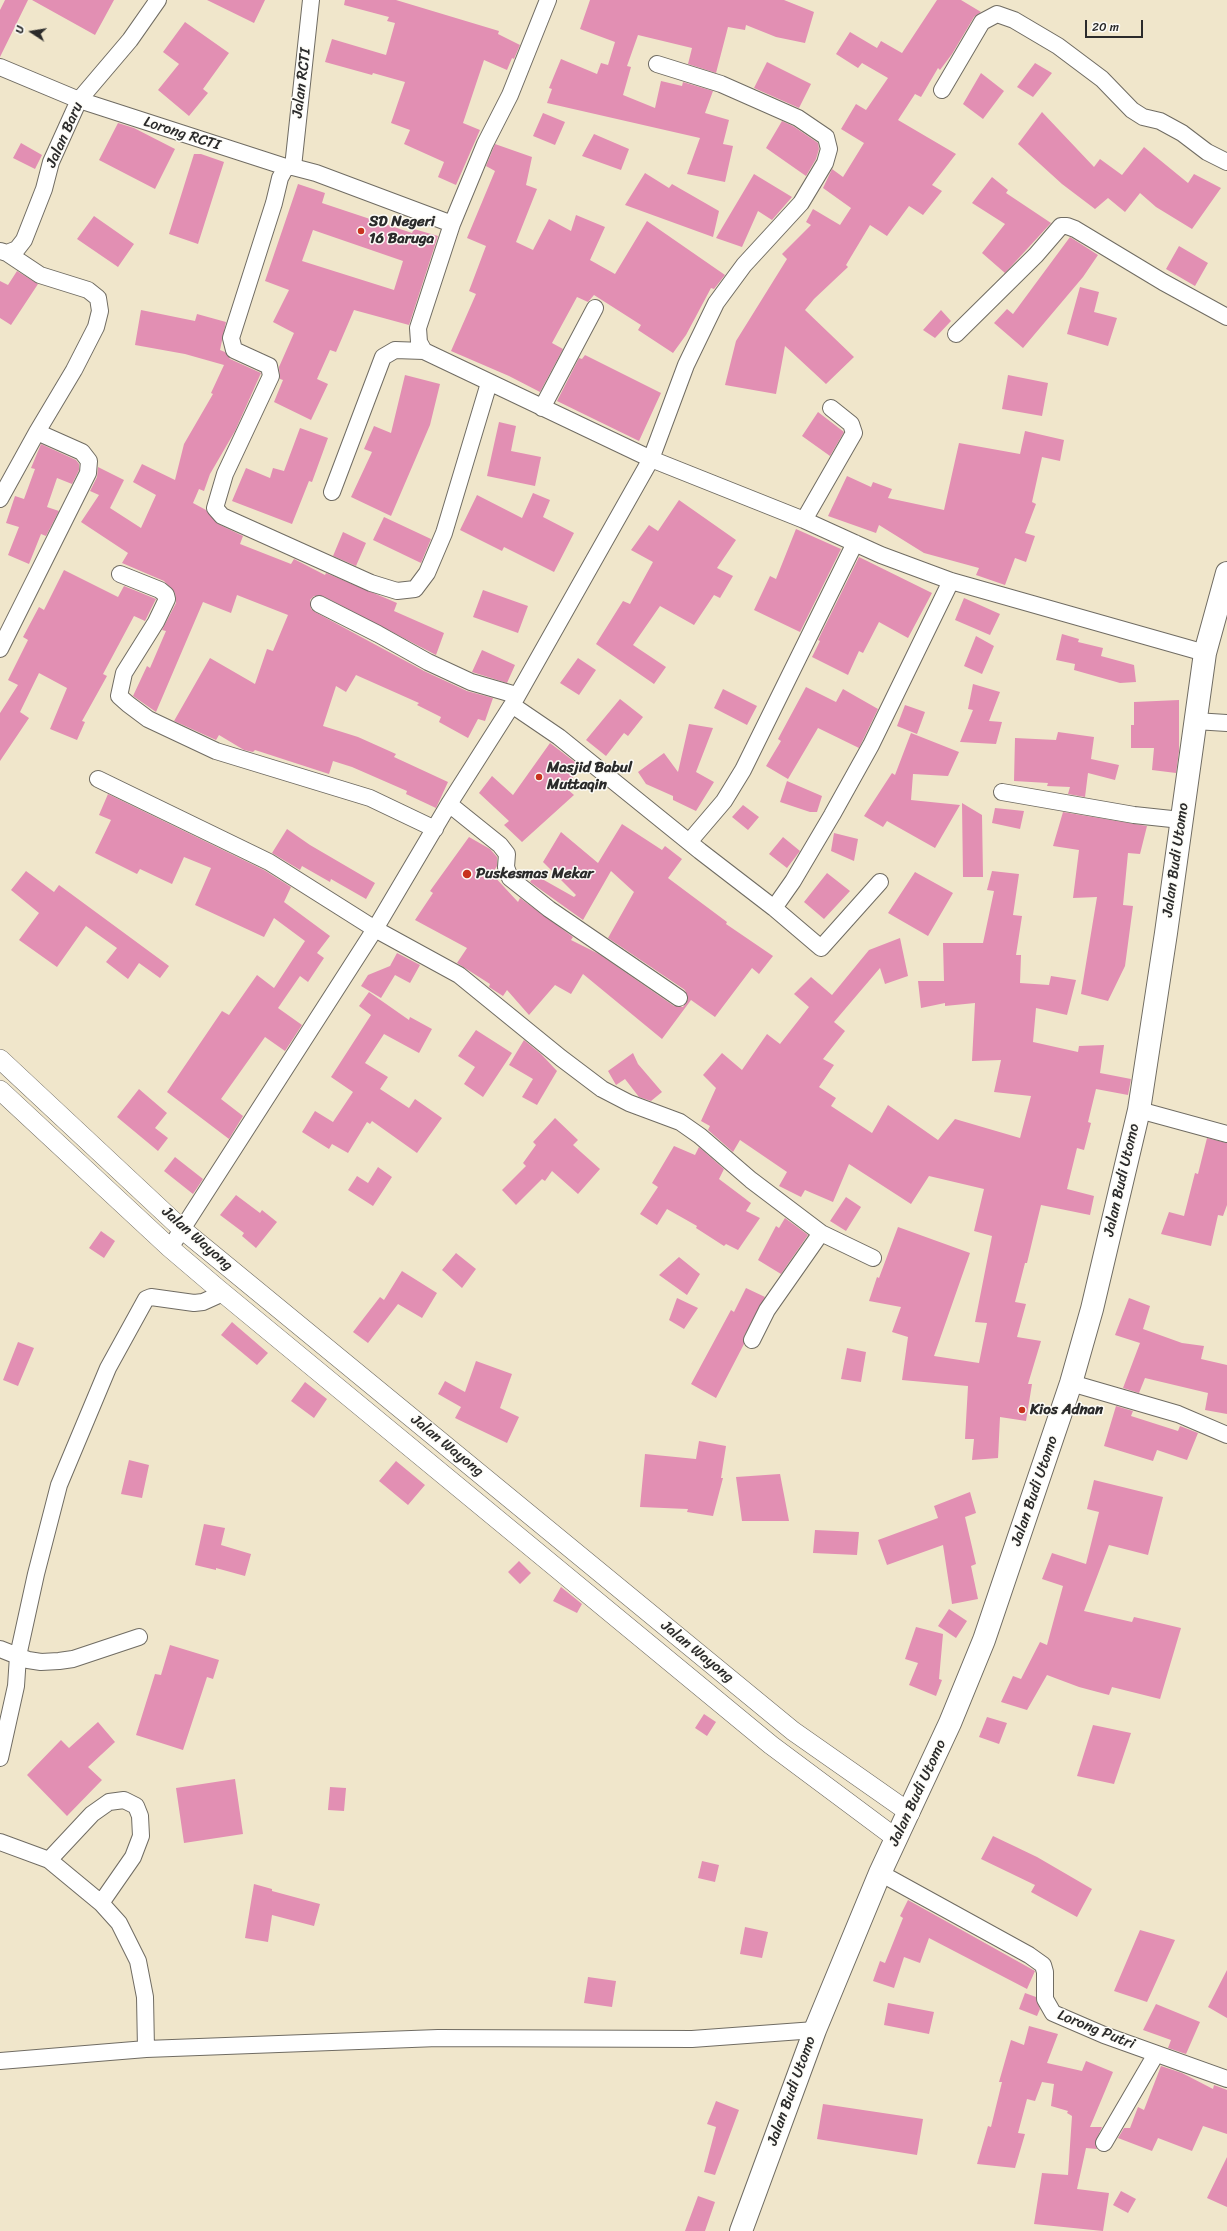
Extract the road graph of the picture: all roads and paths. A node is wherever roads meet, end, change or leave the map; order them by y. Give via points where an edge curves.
1 (158, 0) edge
2 (311, 0) edge
3 (548, 0) edge
4 (657, 64) dead end
5 (0, 66) edge
6 (942, 90) dead end
7 (79, 100) junction
8 (1227, 162) edge
9 (289, 167) junction
10 (452, 224) junction
11 (4, 252) edge
12 (595, 308) dead end
13 (1227, 317) edge
14 (956, 334) dead end
15 (424, 351) junction
16 (489, 383) junction
17 (542, 408) junction
18 (830, 408) dead end
19 (37, 432) junction
20 (651, 459) junction
21 (332, 492) dead end
22 (0, 499) edge
23 (804, 520) junction
24 (855, 544) junction
25 (1227, 573) edge
26 (120, 574) dead end
27 (951, 581) junction
28 (318, 604) dead end
29 (0, 649) edge
30 (1205, 654) junction
31 (514, 700) junction
32 (1195, 721) junction
33 (1227, 723) edge
34 (98, 779) dead end
35 (1002, 792) dead end
36 (449, 804) junction
37 (1181, 820) junction
38 (435, 829) junction
39 (689, 842) junction
40 (880, 882) dead end
41 (774, 908) junction
42 (375, 929) junction
43 (679, 998) dead end
44 (0, 1058) edge
45 (0, 1090) edge
46 (1138, 1110) junction
47 (1227, 1134) edge
48 (183, 1230) junction
49 (822, 1233) junction
50 (170, 1248) junction
51 (872, 1258) dead end
52 (223, 1293) junction
53 (752, 1340) dead end
54 (1071, 1383) junction
55 (1227, 1435) edge
56 (139, 1637) dead end
57 (0, 1649) edge
58 (18, 1656) junction
59 (0, 1758) edge
60 (910, 1813) junction
61 (897, 1839) junction
62 (0, 1842) edge
63 (49, 1860) junction
64 (880, 1872) junction
65 (101, 1903) junction
66 (815, 2030) junction
67 (146, 2049) junction
68 (1156, 2054) junction
69 (0, 2060) edge
70 (1227, 2079) edge
71 (1104, 2143) dead end
72 (741, 2231) edge

1 - 7 street, Jalan Baru via 130,40
2 - 9 street, Jalan RCTI
3 - 10 street via 510,95 485,144
4 - 20 street via 721,84 798,118 826,137 829,149 825,163 801,203 744,265 716,304 686,365
5 - 7 street, Lorong RCTI
6 - 8 street via 982,22 997,14 1058,46 1102,79 1132,110 1182,133 1207,152
7 - 9 street, Lorong RCTI
7 - 11 street, Jalan Baru via 51,162 30,229 17,249
9 - 10 street, Lorong RCTI via 316,173
9 - 16 street, Jalan RCTI via 280,178 231,338 234,350 269,366 271,376 225,474 215,508 222,516 371,583 397,591 414,589 427,573 444,533
10 - 15 street via 418,328 419,342
11 - 19 street via 36,273 88,290 98,298 100,310 96,327
12 - 17 street
13 - 14 street via 1075,229 1061,226 1036,255
15 - 16 street
15 - 21 street via 395,350 384,357
16 - 17 street
17 - 20 street
18 - 23 street via 851,424 854,433
19 - 22 street
19 - 29 street via 82,452 89,461 88,473
20 - 23 street
20 - 31 street
23 - 24 street
24 - 27 street
24 - 39 street via 743,770 724,800
25 - 30 main road, Jalan Budi Utomo
26 - 38 street via 160,590 167,599 156,622 124,673 119,696 128,704 148,719 216,752 370,798
27 - 30 street
27 - 41 street via 871,744 828,822
28 - 31 street via 428,662
30 - 32 main road, Jalan Budi Utomo
31 - 36 street
31 - 39 street
32 - 33 street
32 - 37 main road, Jalan Budi Utomo
34 - 42 street via 269,862
35 - 37 street via 1134,815
36 - 38 street
36 - 43 street via 500,845 507,854 506,867 510,878 549,909
37 - 46 main road, Jalan Budi Utomo
38 - 42 street
39 - 41 street
40 - 41 street via 821,948
42 - 48 street
42 - 49 street via 459,975 602,1089 629,1103 680,1122
44 - 48 street, Jalan Wayong
45 - 50 street, Jalan Wayong
46 - 47 street
46 - 54 main road, Jalan Budi Utomo via 1092,1309
48 - 50 street
48 - 60 street, Jalan Wayong via 793,1731
49 - 51 street
49 - 53 street via 767,1310
50 - 52 street, Jalan Wayong
52 - 58 street via 194,1303 151,1298 145,1300 108,1368 59,1485
52 - 61 street, Jalan Wayong via 765,1740
54 - 55 street via 1178,1414
54 - 60 main road, Jalan Budi Utomo via 984,1640
56 - 58 street via 74,1660 41,1662
57 - 58 street
58 - 59 street via 16,1686
60 - 61 main road, Jalan Budi Utomo
61 - 64 main road, Jalan Budi Utomo
62 - 63 street
63 - 65 street
63 - 65 street via 92,1814 109,1802 124,1800 136,1806 140,1816 141,1836 133,1857
64 - 66 main road, Jalan Budi Utomo
64 - 68 street, Lorong Putri via 1029,1954 1043,1965 1045,2000 1053,2013
65 - 67 street via 119,1923 138,1961 145,1996
66 - 67 street via 692,2039 438,2038
66 - 72 main road, Jalan Budi Utomo
67 - 69 street
68 - 70 street, Lorong Putri
68 - 71 street

